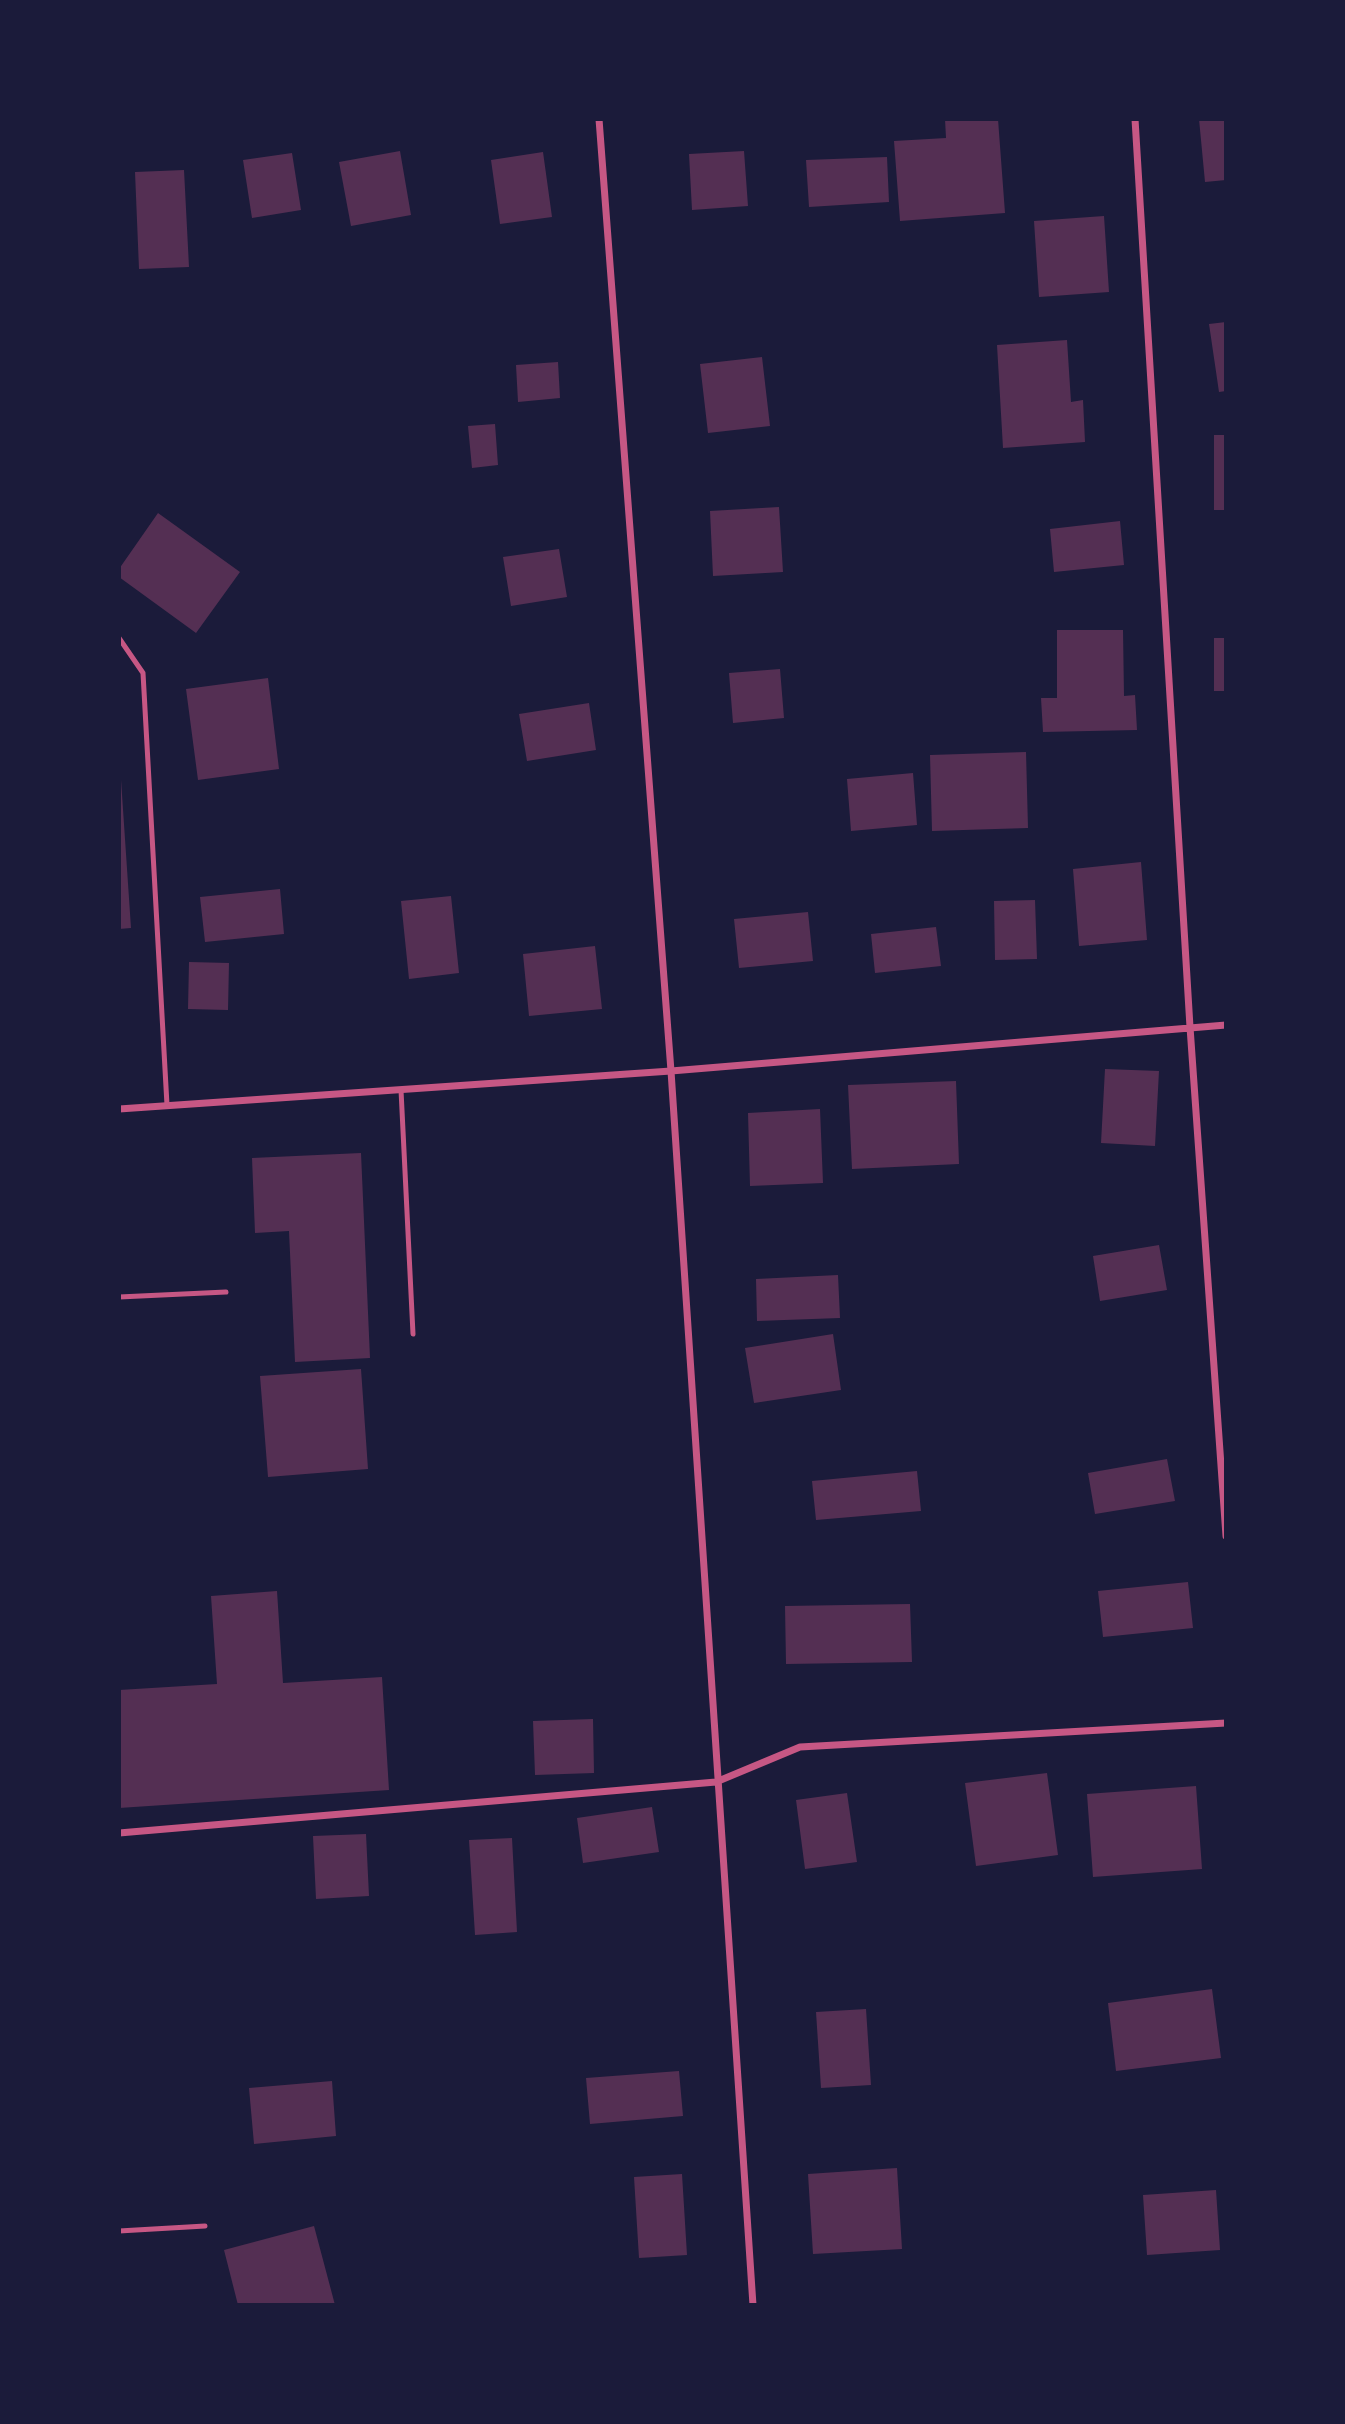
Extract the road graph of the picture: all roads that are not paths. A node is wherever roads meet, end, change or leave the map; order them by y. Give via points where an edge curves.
1 (599, 119) edge
2 (1135, 119) edge
3 (119, 638) edge
4 (1226, 1025) edge
5 (1190, 1027) junction
6 (671, 1071) junction
7 (401, 1090) junction
8 (167, 1105) junction
9 (119, 1109) edge
10 (226, 1292) dead end
11 (119, 1297) edge
12 (413, 1334) dead end
13 (1226, 1536) edge
14 (1226, 1723) edge
15 (716, 1782) junction
16 (119, 1833) edge
17 (205, 2226) dead end
18 (119, 2231) edge
19 (752, 2305) edge

1 - 6 street
2 - 5 street
3 - 8 lane via 143,673
4 - 5 street
5 - 6 street
5 - 13 street
6 - 7 street
6 - 15 street
7 - 8 street
7 - 12 lane
8 - 9 street
10 - 11 lane
14 - 15 street via 800,1747
15 - 16 street
15 - 19 street
17 - 18 lane

